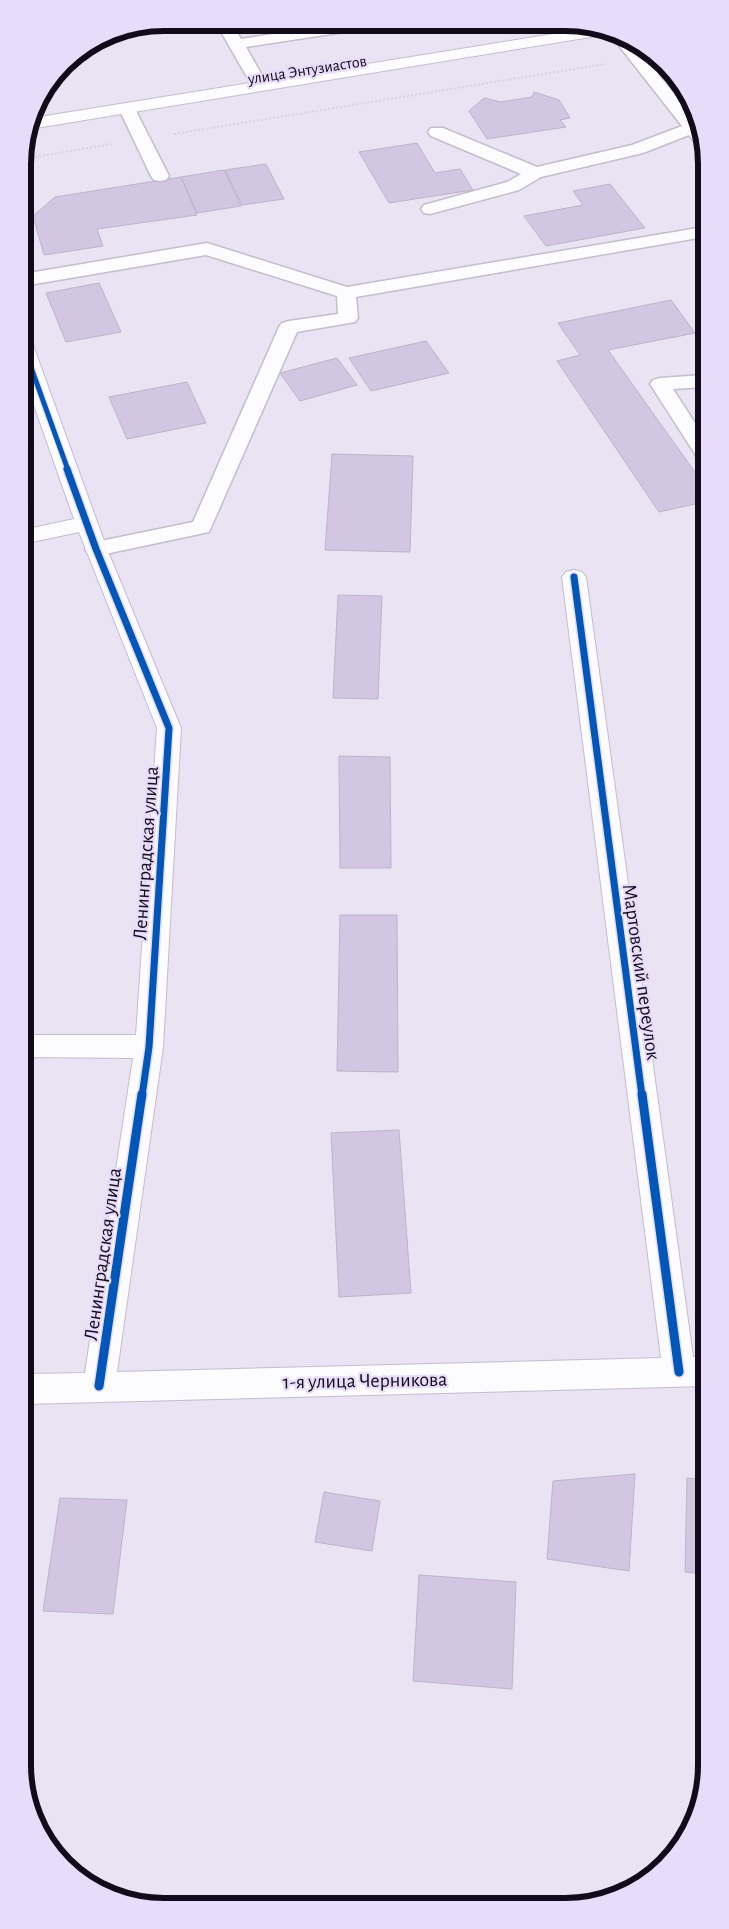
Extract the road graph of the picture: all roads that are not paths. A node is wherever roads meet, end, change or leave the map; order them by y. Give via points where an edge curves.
1 (544, 31) edge
2 (229, 32) edge
3 (278, 32) edge
4 (587, 34) edge
5 (237, 44) junction
6 (632, 50) edge
7 (255, 77) junction
8 (127, 109) junction
9 (40, 117) edge
10 (38, 123) edge
11 (692, 127) edge
12 (693, 128) edge
13 (437, 132) dead end
14 (535, 173) junction
15 (160, 176) dead end
16 (430, 210) dead end
17 (698, 233) edge
18 (32, 278) edge
19 (346, 294) junction
20 (32, 369) edge
21 (698, 381) edge
22 (698, 443) edge
23 (88, 524) junction
24 (32, 535) edge
25 (96, 549) junction
26 (574, 577) dead end
27 (31, 1046) edge
28 (149, 1047) junction
29 (692, 1372) edge
30 (99, 1386) junction
31 (31, 1389) edge

1 - 7 street, улица Энтузиастов
2 - 5 lane
3 - 5 lane
4 - 8 street
5 - 7 lane
6 - 11 lane
7 - 9 street, улица Энтузиастов
8 - 10 street
8 - 15 lane
12 - 14 lane via 637,149
13 - 14 lane
14 - 16 lane via 513,186
17 - 19 lane
18 - 19 lane via 206,249
19 - 25 lane via 348,318 289,327 201,527
20 - 23 street, Ленинградская улица
21 - 22 lane via 660,384
23 - 24 street
23 - 25 street, Ленинградская улица
25 - 28 street, Ленинградская улица via 169,728
26 - 29 street, Мартовский переулок
27 - 28 street
28 - 30 street, Ленинградская улица
29 - 30 street, 1-я улица Черникова
30 - 31 street, 1-я улица Черникова

